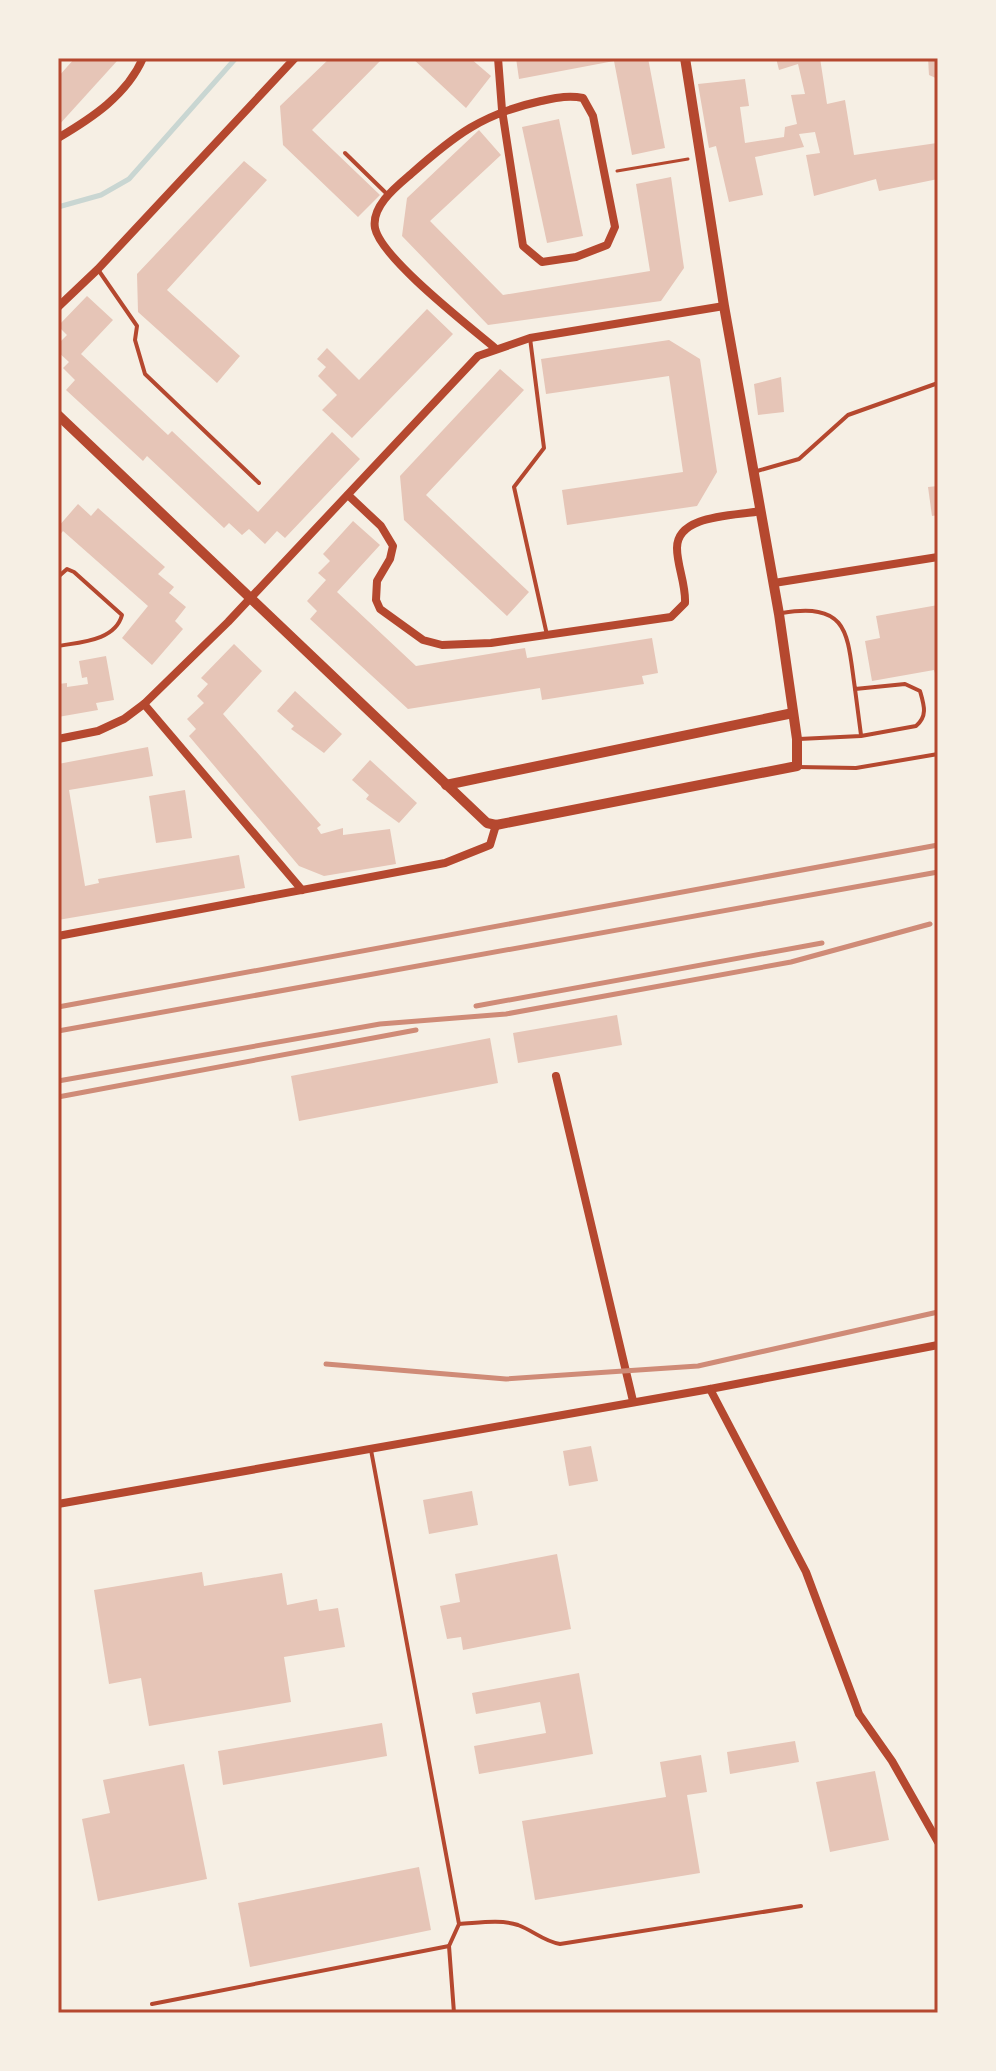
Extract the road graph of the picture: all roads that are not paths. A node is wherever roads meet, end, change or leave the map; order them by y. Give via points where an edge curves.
1 (143, 58) edge
2 (295, 58) edge
3 (498, 58) edge
4 (685, 58) edge
5 (502, 110) junction
6 (58, 138) edge
7 (345, 153) dead end
8 (388, 195) junction
9 (98, 269) junction
10 (724, 306) junction
11 (58, 307) edge
12 (530, 338) junction
13 (495, 348) junction
14 (938, 383) edge
15 (58, 415) edge
16 (754, 472) junction
17 (259, 483) dead end
18 (348, 495) junction
19 (761, 511) junction
20 (938, 557) edge
21 (58, 577) edge
22 (774, 583) junction
23 (252, 596) junction
24 (779, 614) junction
25 (547, 635) junction
26 (58, 646) edge
27 (855, 689) junction
28 (144, 704) junction
29 (793, 713) junction
30 (861, 736) junction
31 (58, 739) edge
32 (797, 739) junction
33 (938, 754) edge
34 (797, 766) junction
35 (446, 785) junction
36 (496, 825) junction
37 (302, 890) junction
38 (58, 936) edge
39 (556, 1076) dead end
40 (938, 1345) edge
41 (710, 1389) junction
42 (633, 1401) junction
43 (371, 1448) junction
44 (58, 1504) edge
45 (938, 1842) edge
46 (801, 1906) dead end
47 (459, 1924) junction
48 (449, 1946) junction
49 (152, 2004) dead end
50 (454, 2013) edge

1 - 6 street via 120,94
2 - 9 street
3 - 5 street
4 - 10 street
5 - 5 street via 571,95 583,98 593,116 615,227 607,245 557,261 531,257 523,246
5 - 8 street via 442,144
7 - 8 lane
8 - 13 street via 376,215 382,242
9 - 11 street
9 - 17 lane via 137,326 135,340 145,374
10 - 12 street
10 - 16 street
12 - 13 street
12 - 25 lane via 544,448 514,487
13 - 18 street via 461,370
14 - 16 lane via 848,415 799,459
15 - 23 street
16 - 19 street
18 - 23 street
18 - 25 street via 390,538 390,559 377,581 376,600 401,627 442,645
19 - 22 street
19 - 25 street via 691,523 681,532 677,547 685,603 671,617
20 - 22 street
21 - 26 lane via 67,569 74,572 122,615 105,636
22 - 24 street
23 - 28 street
23 - 35 street
24 - 27 lane via 822,611 839,621 846,632
24 - 29 street
27 - 30 lane
27 - 30 lane via 905,684 920,691 925,709 916,726
28 - 31 street via 98,731
28 - 37 street
29 - 32 street
29 - 35 street
30 - 32 lane
32 - 34 street
33 - 34 lane via 856,768
34 - 36 street
35 - 36 street via 480,819
36 - 37 street via 490,845 460,859
37 - 38 street
39 - 42 street
40 - 41 street
41 - 42 street
41 - 45 street via 806,1572 859,1714
42 - 43 street
43 - 44 street
43 - 47 lane
46 - 47 lane via 560,1944 501,1922
47 - 48 lane
48 - 49 lane
48 - 50 lane

